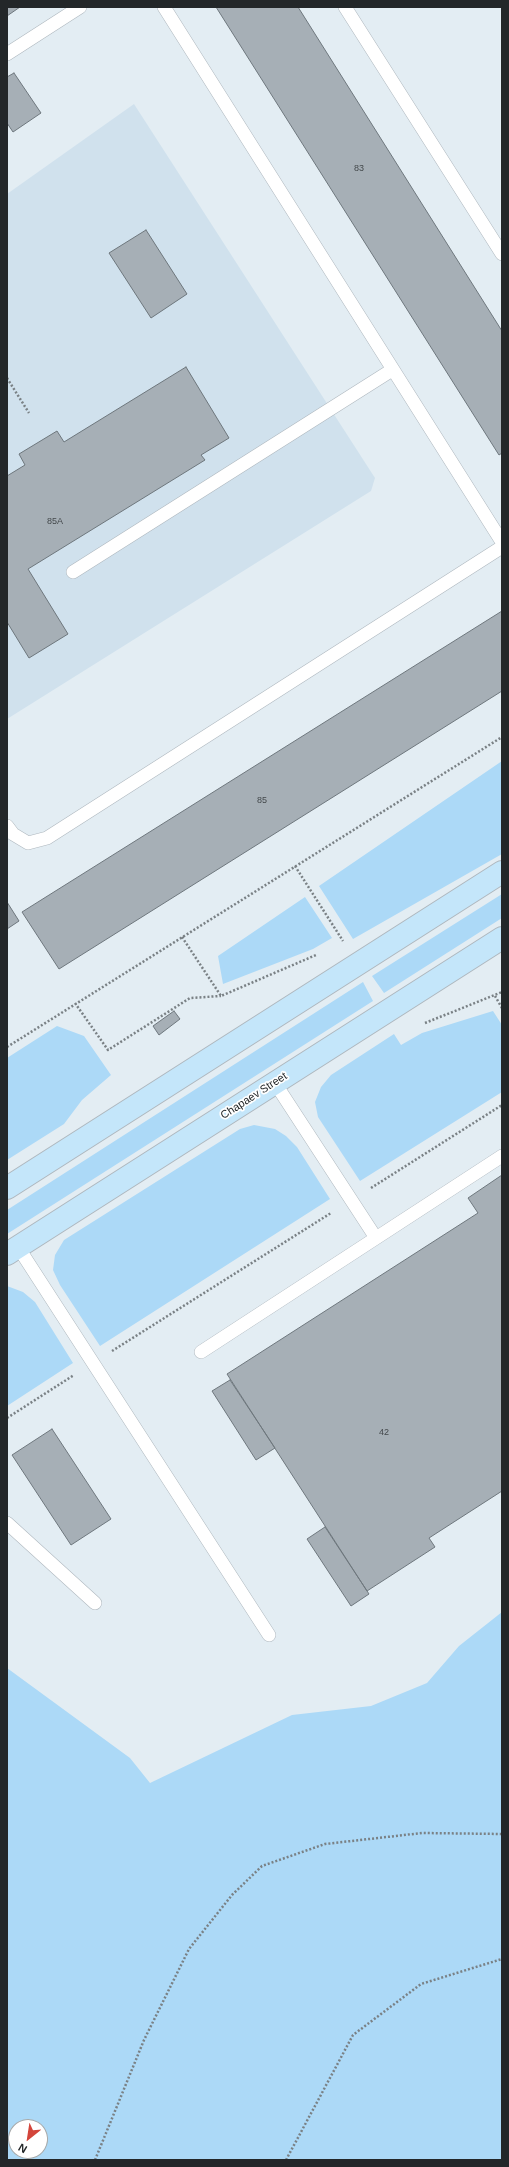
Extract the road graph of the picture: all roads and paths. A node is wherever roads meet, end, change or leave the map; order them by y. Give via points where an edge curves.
1 (80, 7) edge
2 (164, 7) edge
3 (346, 7) edge
4 (7, 54) edge
5 (502, 254) edge
6 (392, 370) junction
7 (7, 378) edge
8 (29, 413) dead end
9 (502, 542) edge
10 (502, 547) edge
11 (73, 572) dead end
12 (502, 737) edge
13 (7, 826) edge
14 (502, 872) edge
15 (182, 937) junction
16 (502, 938) edge
17 (342, 939) dead end
18 (336, 943) dead end
19 (318, 954) dead end
20 (221, 996) junction
21 (495, 996) dead end
22 (75, 1003) junction
23 (502, 1008) edge
24 (7, 1047) edge
25 (275, 1083) junction
26 (502, 1105) edge
27 (502, 1156) edge
28 (7, 1188) edge
29 (352, 1200) junction
30 (376, 1238) junction
31 (13, 1251) edge
32 (201, 1352) dead end
33 (93, 1363) junction
34 (7, 1418) edge
35 (7, 1523) edge
36 (95, 1603) dead end
37 (269, 1635) dead end
38 (502, 1834) edge
39 (502, 1959) edge
40 (95, 2160) edge
41 (286, 2160) edge

1 - 4 lane
2 - 6 lane
3 - 5 lane
6 - 9 lane
6 - 11 lane
7 - 8 path
10 - 13 lane via 47,838 28,843 13,834
12 - 15 path
14 - 28 main road
15 - 20 path
15 - 22 path
16 - 25 main road, Chapaev Street
17 - 18 path
19 - 20 path
20 - 22 path via 190,998 108,1050
21 - 23 path
22 - 24 path
25 - 29 lane
25 - 31 main road, Chapaev Street
26 - 29 path
27 - 30 lane
29 - 30 lane
29 - 33 path
30 - 32 lane
31 - 33 lane
33 - 34 path
33 - 37 lane
35 - 36 lane
38 - 40 path via 422,1834 325,1844 262,1866 232,1895 189,1949 144,2040
39 - 41 path via 421,1984 353,2035

